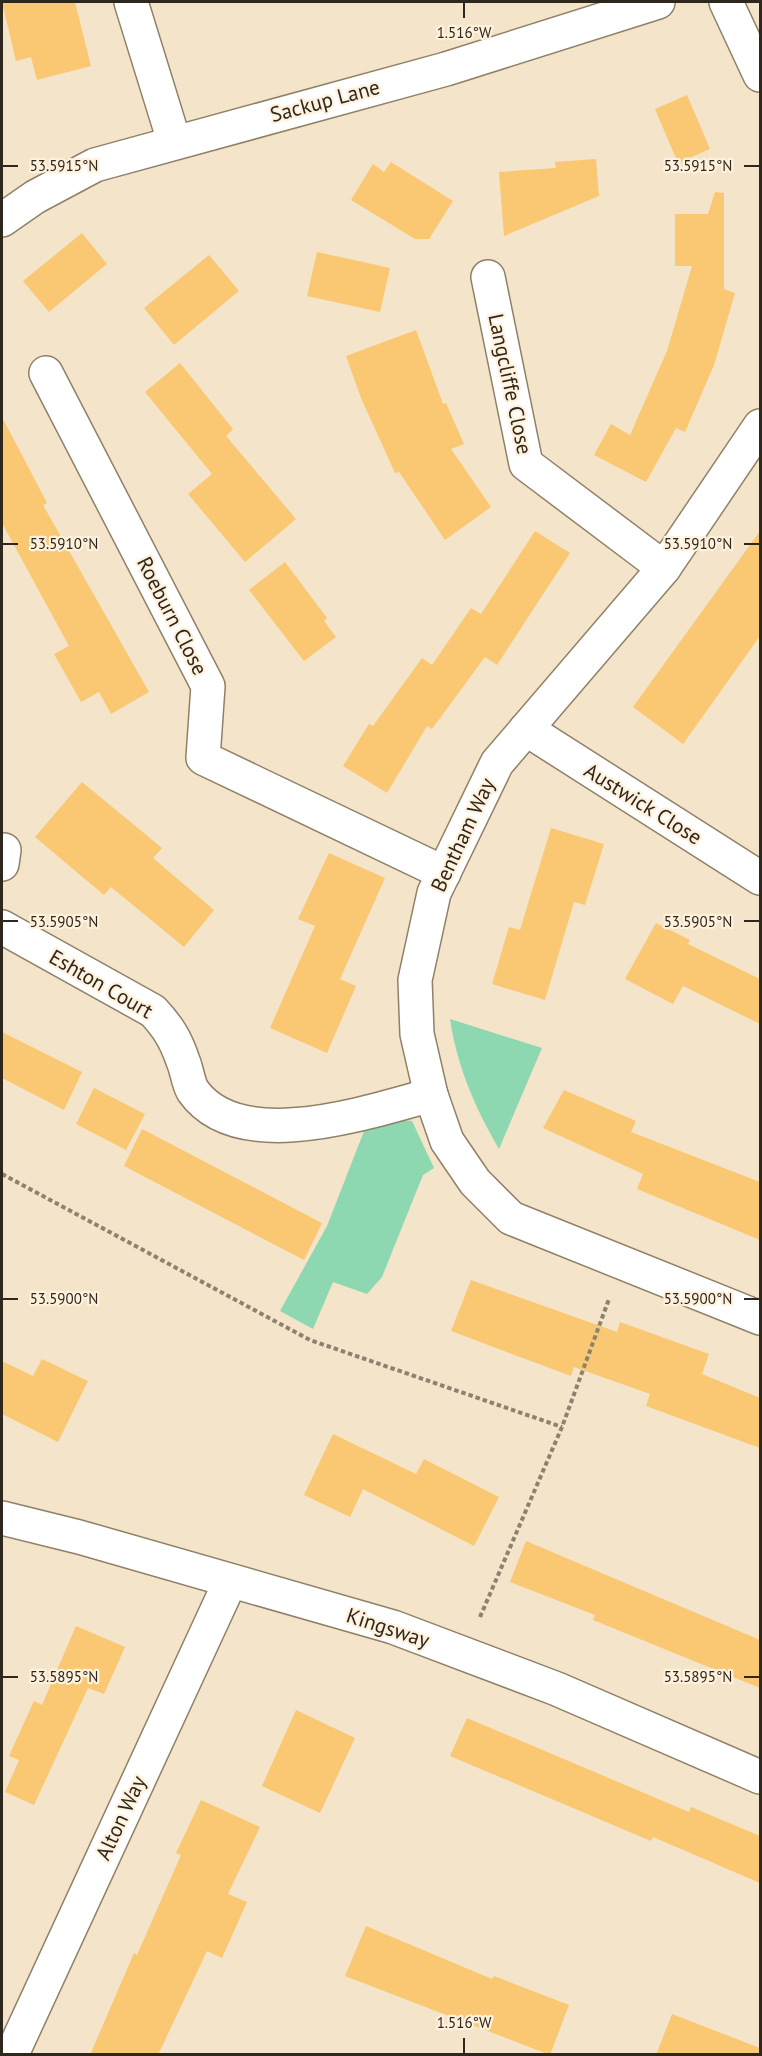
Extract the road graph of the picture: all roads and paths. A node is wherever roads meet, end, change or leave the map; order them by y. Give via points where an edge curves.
1 (131, 2) edge
2 (658, 2) edge
3 (726, 2) edge
4 (760, 75) edge
5 (174, 141) junction
6 (2, 220) edge
7 (488, 277) dead end
8 (46, 373) dead end
9 (760, 426) edge
10 (664, 568) junction
11 (526, 729) junction
12 (444, 873) junction
13 (760, 878) edge
14 (2, 927) edge
15 (431, 1095) junction
16 (2, 1174) edge
17 (623, 1262) junction
18 (760, 1318) edge
19 (561, 1427) junction
20 (2, 1518) edge
21 (230, 1582) junction
22 (464, 1654) junction
23 (760, 1777) edge
24 (12, 2055) edge

1 - 5 street
2 - 5 street, Sackup Lane via 446,69
3 - 4 street
5 - 6 street, Sackup Lane via 95,165 34,197
7 - 10 street, Langcliffe Close via 526,464
8 - 12 street, Roeburn Close via 208,686 203,758
9 - 10 street, Bentham Way
10 - 11 street, Bentham Way
11 - 12 street, Bentham Way via 497,763
11 - 13 street, Austwick Close
12 - 15 street, Bentham Way via 434,893 415,980 417,1034
14 - 15 street, Eshton Court via 153,1011 171,1029 192,1090 213,1113 249,1124 303,1125
15 - 17 street, Bentham Way via 447,1141 475,1182 511,1218
16 - 19 path via 310,1340
17 - 18 street, Bentham Way
17 - 19 path
19 - 22 path
20 - 21 street, Kingsway via 79,1536
21 - 22 street, Kingsway via 393,1627
21 - 24 street, Alton Way
22 - 23 street, Kingsway via 558,1689

